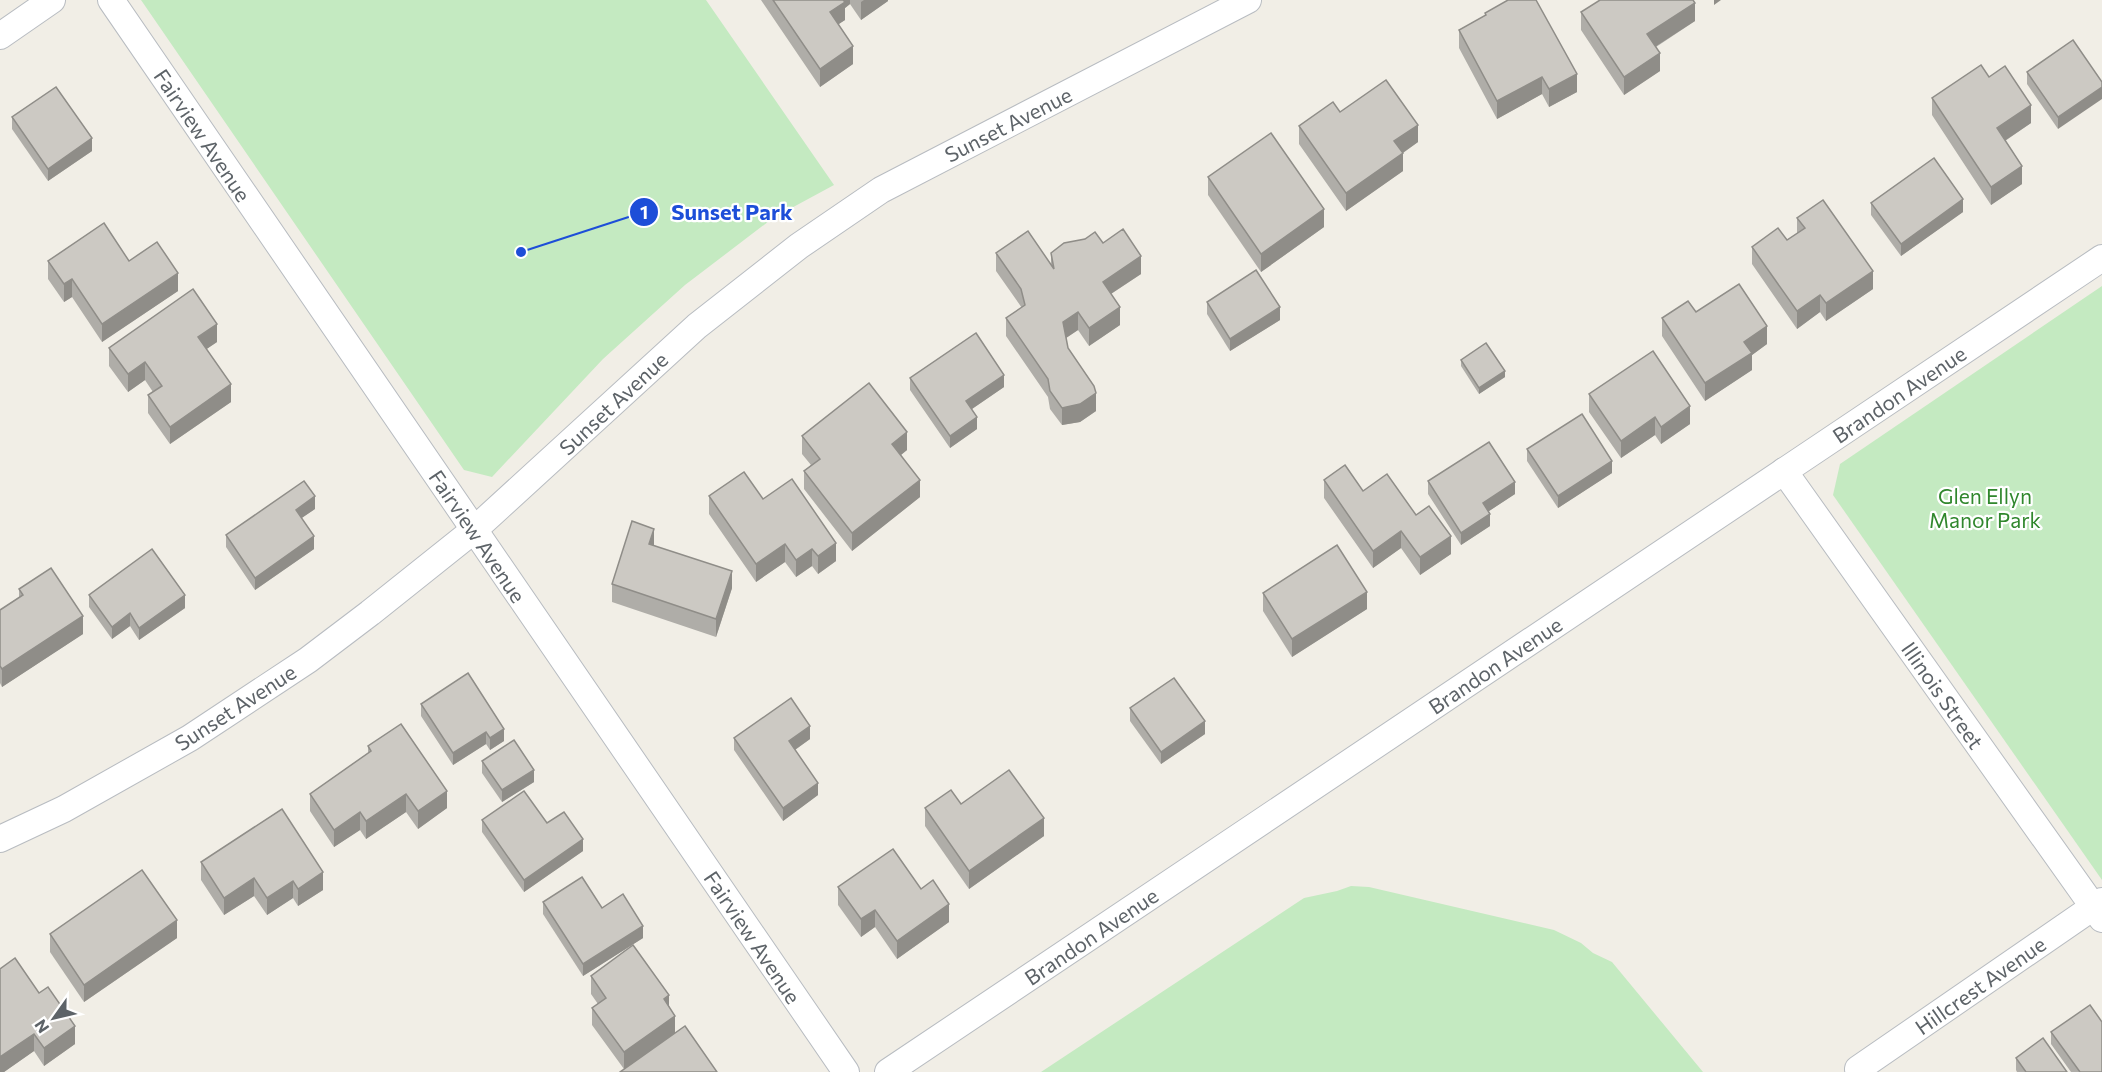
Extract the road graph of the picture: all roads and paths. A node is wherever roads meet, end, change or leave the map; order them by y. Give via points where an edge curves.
1 (52, 0) edge
2 (111, 0) edge
3 (1248, 0) edge
4 (0, 36) edge
5 (2102, 258) edge
6 (1784, 471) junction
7 (474, 530) junction
8 (0, 839) edge
9 (2099, 909) edge
10 (1858, 1069) dead end
11 (846, 1072) edge
12 (888, 1072) edge

1 - 4 street
2 - 7 street, Fairview Avenue
3 - 7 street, Sunset Avenue via 872,196 799,246 697,326
5 - 6 street, Brandon Avenue
6 - 9 street, Illinois Street
6 - 12 street, Brandon Avenue
7 - 8 street, Sunset Avenue via 308,660 190,738 64,809
7 - 11 street, Fairview Avenue
9 - 10 street, Hillcrest Avenue

